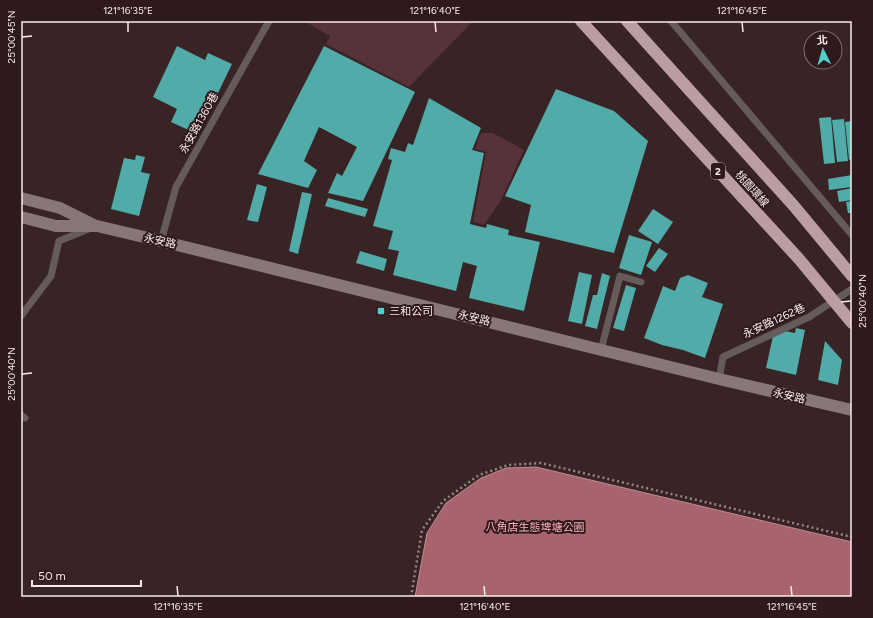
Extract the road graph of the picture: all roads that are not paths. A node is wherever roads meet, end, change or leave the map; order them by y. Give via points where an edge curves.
1 (269, 21) edge
2 (582, 21) edge
3 (627, 21) edge
4 (671, 21) edge
5 (21, 198) edge
6 (21, 217) edge
7 (96, 226) junction
8 (852, 235) edge
9 (161, 241) junction
10 (852, 276) edge
11 (641, 282) dead end
12 (852, 289) edge
13 (21, 316) edge
14 (852, 323) edge
15 (601, 350) junction
16 (719, 379) junction
17 (852, 410) edge

1 - 9 lane, 永安路1360巷 via 176,187
2 - 14 highway, 桃園環線 / 2, bridge via 799,259
3 - 10 highway, 桃園環線 via 794,206
4 - 8 lane
5 - 7 main road, 永安路 via 60,208
6 - 7 main road, 永安路 via 56,226
7 - 9 main road, 永安路
7 - 13 lane via 59,241 51,276
9 - 15 main road, 永安路
11 - 15 lane via 620,276
12 - 16 lane, 永安路1262巷 via 809,317 723,357
15 - 16 main road, 永安路
16 - 17 main road, 永安路

